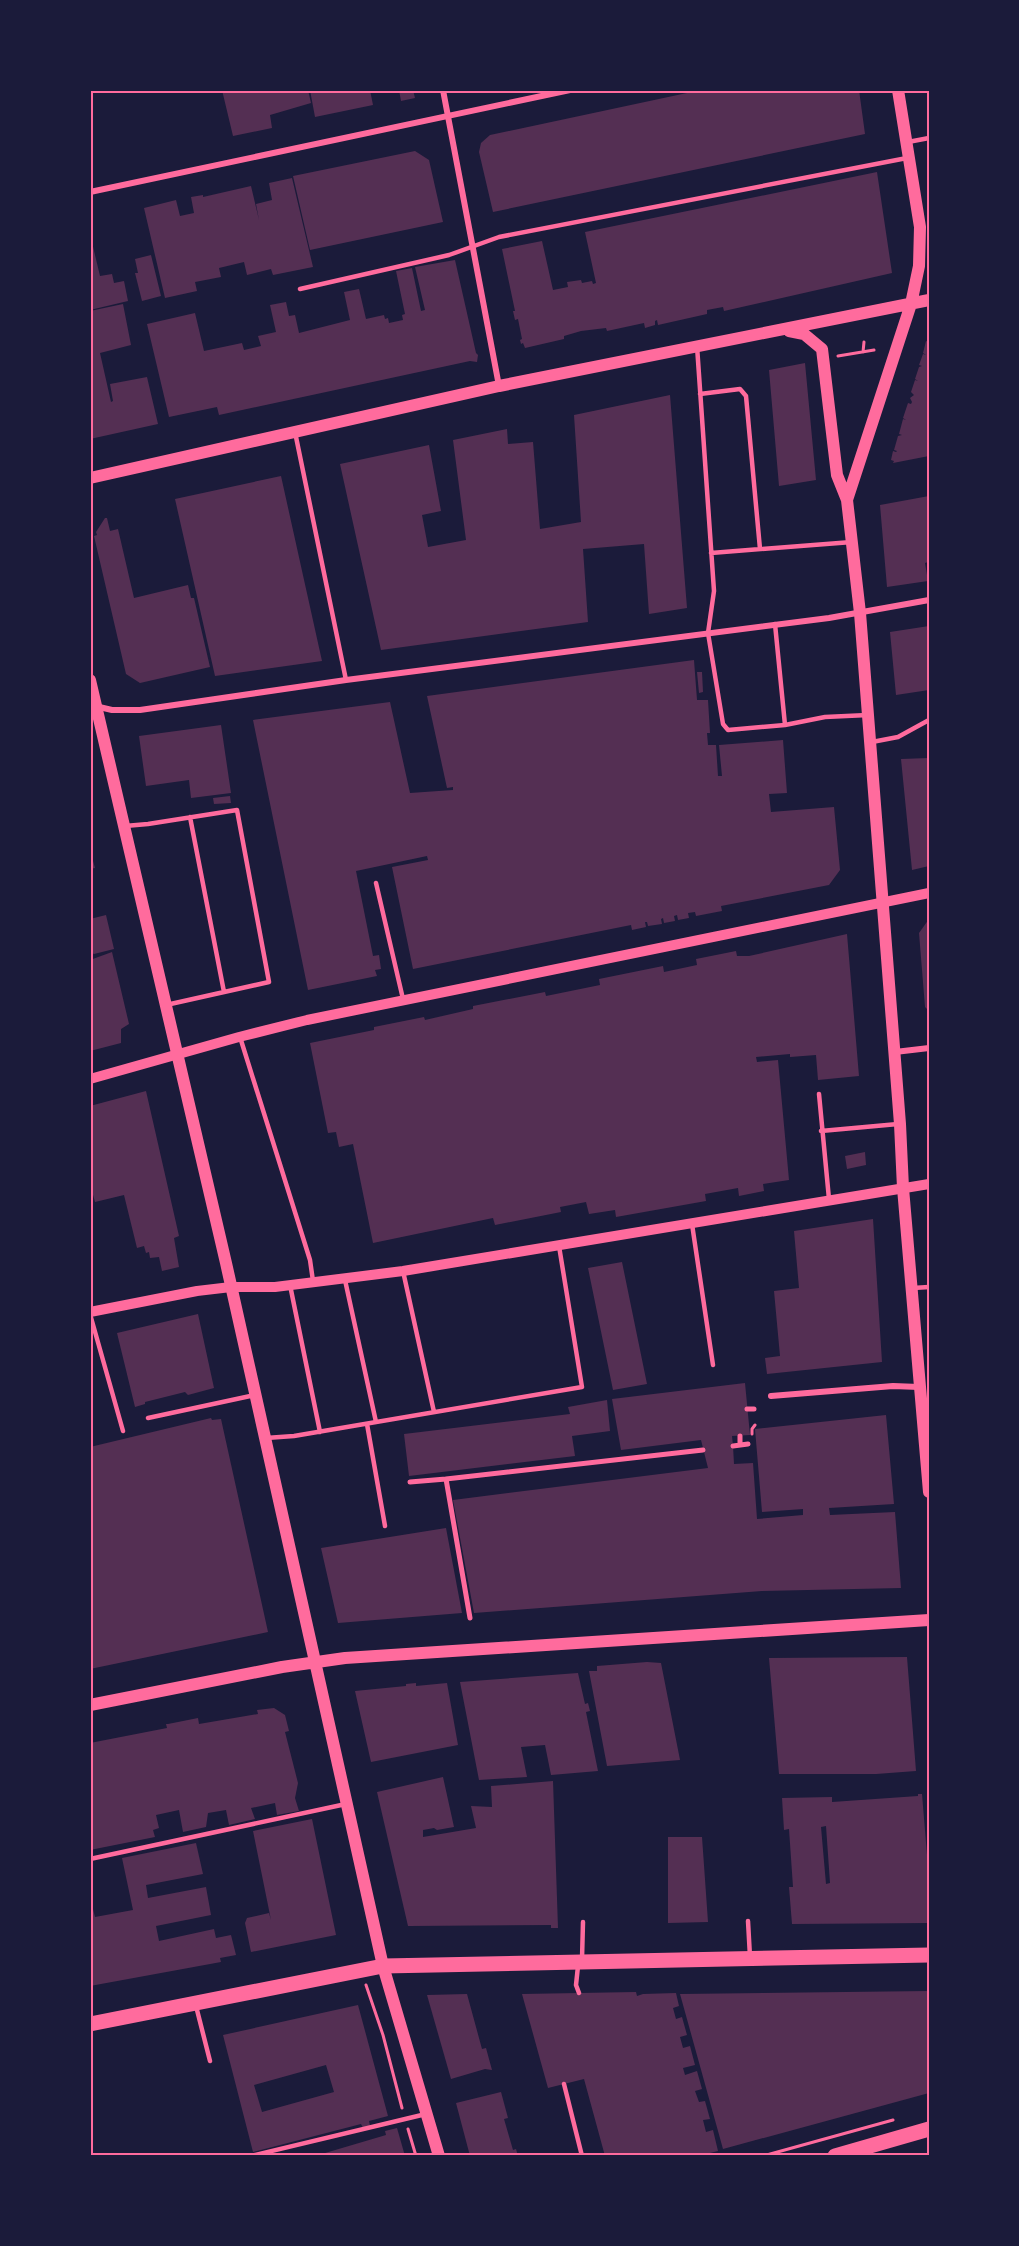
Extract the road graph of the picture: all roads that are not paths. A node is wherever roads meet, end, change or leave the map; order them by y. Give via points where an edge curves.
1 (443, 90) edge
2 (570, 90) edge
3 (898, 90) edge
4 (449, 115) junction
5 (929, 138) edge
6 (907, 142) junction
7 (910, 158) junction
8 (90, 192) edge
9 (473, 248) junction
10 (300, 289) dead end
11 (929, 300) edge
12 (911, 304) junction
13 (782, 330) junction
14 (697, 346) junction
15 (499, 386) junction
16 (700, 394) junction
17 (295, 432) junction
18 (90, 478) edge
19 (847, 500) junction
20 (852, 542) junction
21 (760, 549) junction
22 (711, 554) junction
23 (929, 600) edge
24 (860, 613) junction
25 (775, 624) junction
26 (708, 633) junction
27 (90, 680) edge
28 (346, 680) junction
29 (93, 706) edge
30 (868, 715) junction
31 (929, 720) edge
32 (785, 725) junction
33 (870, 743) junction
34 (190, 817) junction
35 (124, 826) junction
36 (376, 883) dead end
37 (929, 893) edge
38 (883, 902) junction
39 (224, 992) junction
40 (404, 1001) junction
41 (166, 1005) junction
42 (239, 1037) junction
43 (929, 1048) edge
44 (894, 1052) junction
45 (178, 1055) junction
46 (90, 1079) edge
47 (819, 1094) dead end
48 (900, 1124) junction
49 (821, 1131) junction
50 (929, 1184) edge
51 (903, 1188) junction
52 (829, 1200) junction
53 (692, 1224) junction
54 (559, 1246) junction
55 (403, 1271) junction
56 (344, 1277) junction
57 (313, 1281) junction
58 (290, 1285) junction
59 (231, 1287) junction
60 (929, 1287) edge
61 (913, 1288) junction
62 (90, 1313) edge
63 (713, 1365) dead end
64 (924, 1386) edge
65 (255, 1395) junction
66 (771, 1396) dead end
67 (434, 1412) junction
68 (148, 1418) dead end
69 (376, 1422) junction
70 (367, 1424) junction
71 (123, 1431) dead end
72 (320, 1432) junction
73 (740, 1436) dead end
74 (265, 1438) junction
75 (748, 1444) dead end
76 (740, 1445) junction
77 (732, 1446) dead end
78 (703, 1450) dead end
79 (446, 1479) junction
80 (410, 1482) dead end
81 (929, 1492) edge
82 (385, 1526) dead end
83 (470, 1618) dead end
84 (929, 1620) edge
85 (314, 1662) junction
86 (90, 1705) edge
87 (346, 1804) junction
88 (90, 1859) edge
89 (748, 1921) dead end
90 (583, 1922) dead end
91 (929, 1955) edge
92 (750, 1958) junction
93 (580, 1962) junction
94 (382, 1966) junction
95 (579, 1993) dead end
96 (196, 2003) junction
97 (90, 2024) edge
98 (210, 2061) dead end
99 (564, 2084) dead end
100 (426, 2114) junction
101 (929, 2129) edge
102 (251, 2156) edge
103 (439, 2156) edge
104 (582, 2156) edge
105 (835, 2156) edge

1 - 4 street
2 - 4 street
3 - 6 main road
4 - 8 street
4 - 9 street
5 - 6 lane
6 - 7 main road
7 - 9 lane via 499,237
7 - 12 main road via 920,227 919,266
9 - 10 lane
9 - 15 street
11 - 12 main road
12 - 13 main road
12 - 19 main road
13 - 14 main road
13 - 19 main road via 804,334 822,349 837,474
14 - 15 main road
14 - 16 lane
15 - 17 main road
16 - 21 lane via 740,389 746,396
16 - 22 lane
17 - 18 main road
17 - 28 lane
19 - 20 main road
20 - 21 lane
20 - 24 main road
21 - 22 lane
22 - 26 lane via 714,591
23 - 24 street
24 - 25 street
24 - 30 main road
25 - 26 street
25 - 32 lane
26 - 28 street
26 - 32 lane via 723,724 728,730
27 - 29 main road
28 - 29 street via 140,710
29 - 35 main road
30 - 32 lane via 825,717
30 - 33 main road
31 - 33 lane via 898,737
33 - 38 main road
34 - 35 lane
34 - 39 lane
34 - 39 lane via 237,810 269,982
35 - 41 main road
36 - 40 lane
37 - 38 street
38 - 40 street
38 - 44 main road
39 - 41 lane
40 - 42 street
41 - 45 main road
42 - 45 street
42 - 57 lane via 310,1260
43 - 44 street
44 - 48 main road
45 - 46 street
45 - 59 main road
47 - 49 lane
48 - 49 lane
48 - 51 main road
49 - 52 lane
50 - 51 street
51 - 52 street
51 - 61 main road
52 - 53 street
53 - 54 street
53 - 63 lane
54 - 55 street
54 - 67 lane via 582,1387
55 - 56 street
55 - 67 lane
56 - 57 street
56 - 69 lane
57 - 58 street
58 - 59 street
58 - 72 lane
59 - 62 street
59 - 65 main road
60 - 61 lane
61 - 64 main road
62 - 71 lane
64 - 66 street
64 - 81 main road
65 - 68 lane
65 - 74 main road
67 - 69 lane
69 - 70 lane
70 - 72 lane
70 - 82 lane
72 - 74 lane
73 - 76 street
74 - 85 main road
75 - 76 street
76 - 77 street
78 - 79 street
79 - 80 street
79 - 83 street
84 - 85 main road
85 - 86 main road
85 - 87 main road
87 - 88 lane
87 - 94 main road
89 - 92 lane
90 - 93 lane
91 - 92 main road
92 - 93 main road
93 - 94 main road
93 - 95 lane via 576,1985
94 - 96 main road
94 - 100 main road
96 - 97 main road
96 - 98 lane
99 - 104 lane
100 - 102 lane
100 - 103 main road
101 - 105 main road

